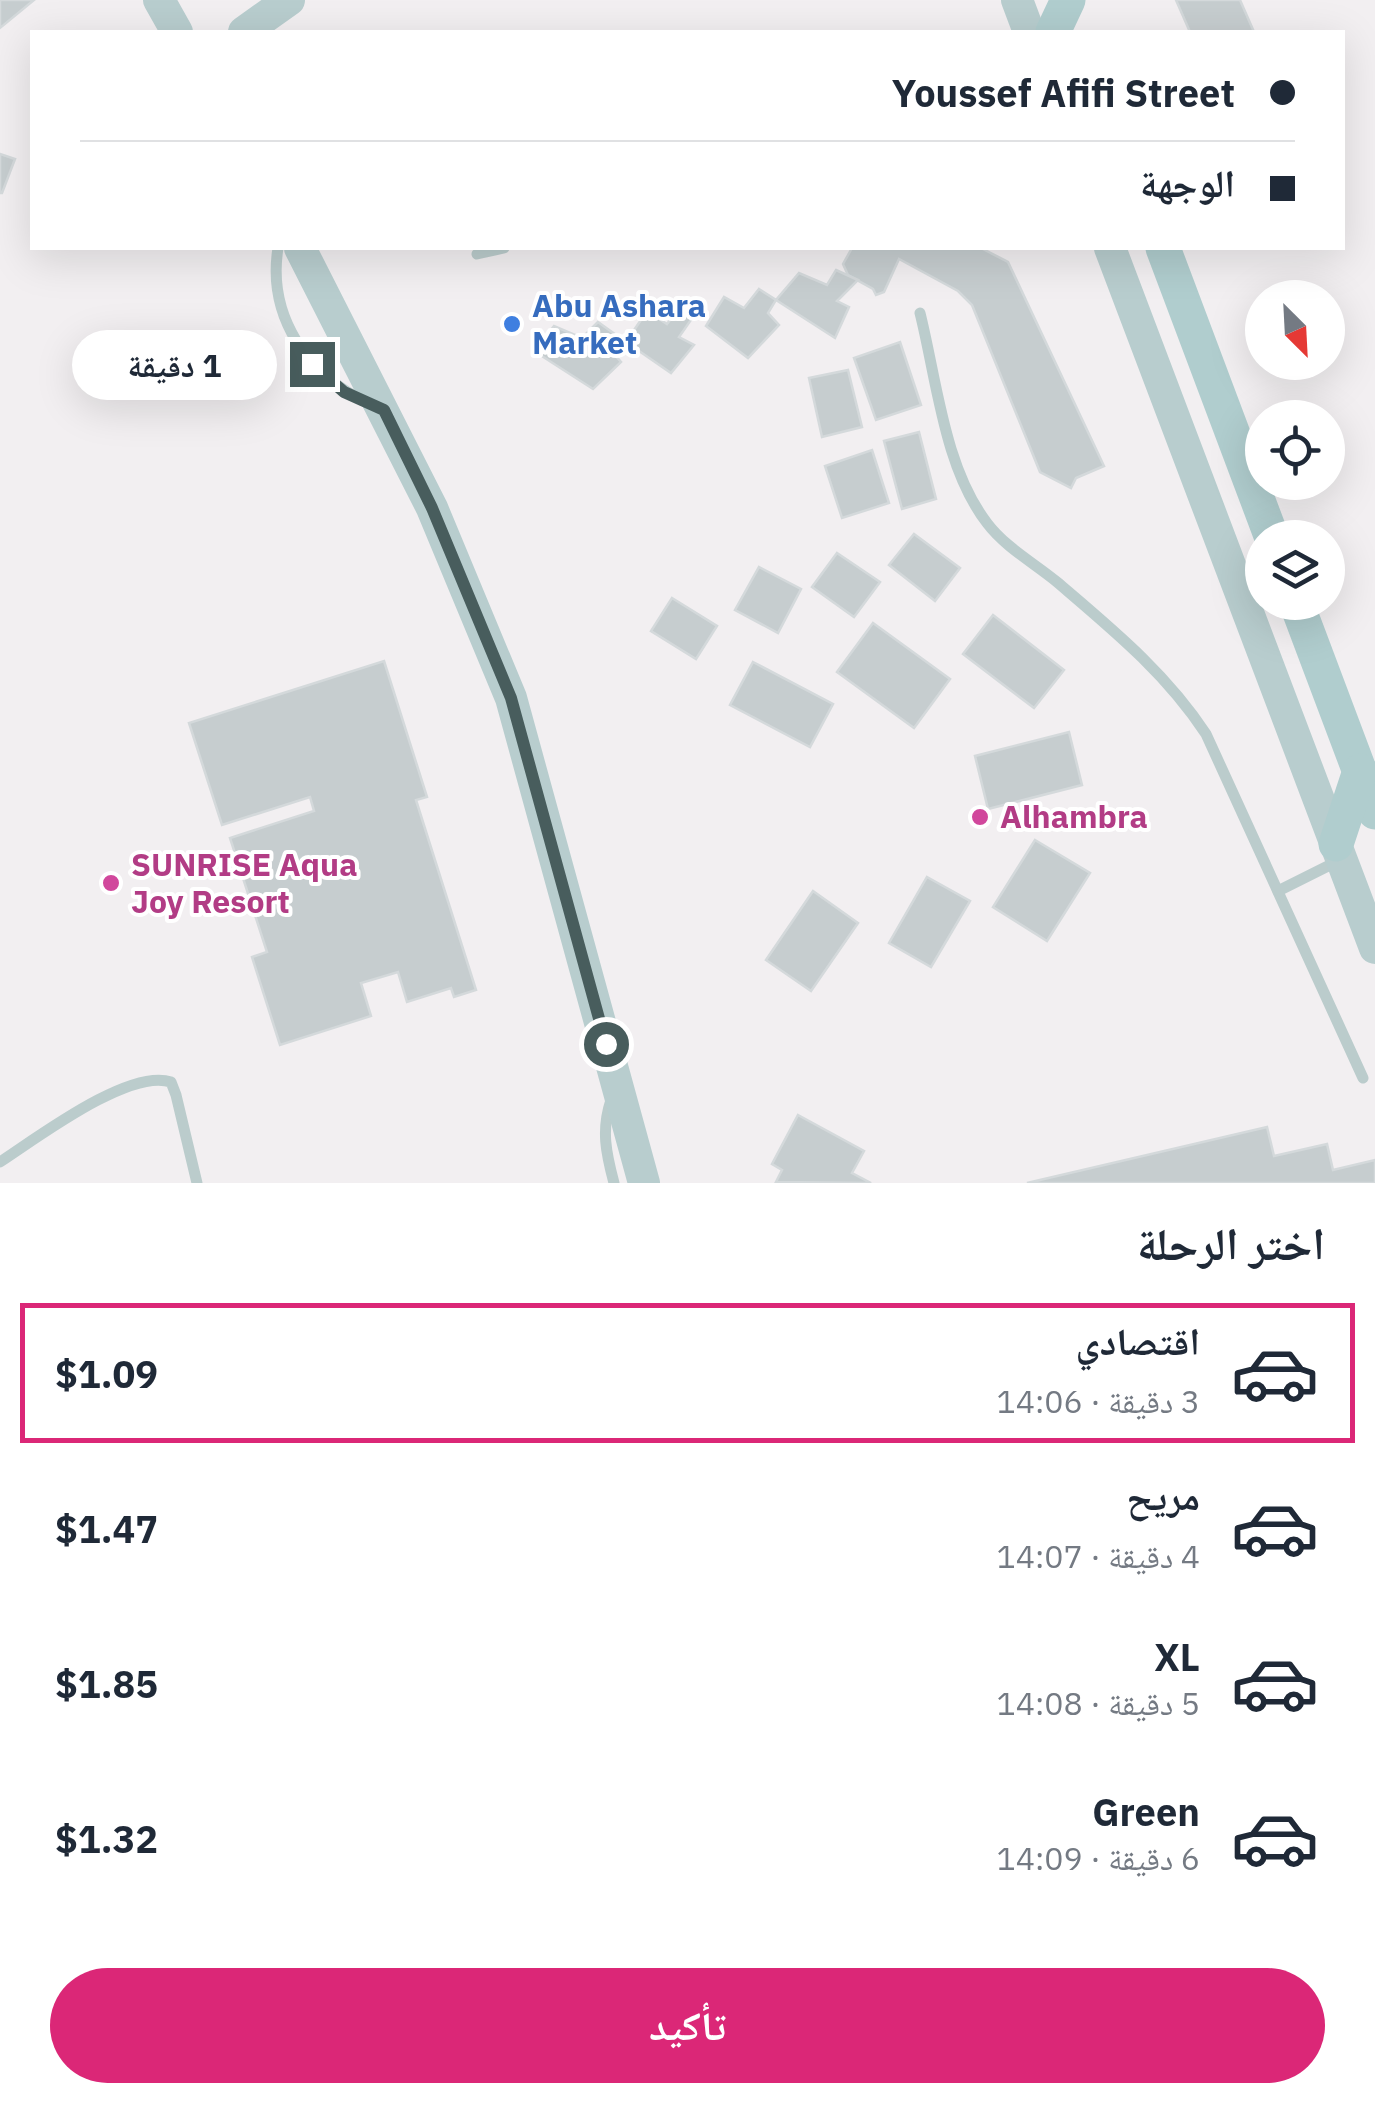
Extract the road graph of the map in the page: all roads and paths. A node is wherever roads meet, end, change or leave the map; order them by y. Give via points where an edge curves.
1 (159, 0) edge
2 (290, 0) edge
3 (1017, 0) edge
4 (1069, 0) edge
5 (176, 30) edge
6 (247, 30) edge
7 (1028, 30) edge
8 (1054, 30) edge
9 (1082, 30) edge
10 (278, 250) edge
11 (301, 250) edge
12 (495, 250) edge
13 (1111, 250) edge
14 (1165, 250) edge
15 (477, 254) dead end
16 (920, 314) dead end
17 (384, 410) junction
18 (1265, 520) edge
19 (1303, 620) edge
20 (1360, 771) junction
21 (1375, 812) edge
22 (1339, 852) junction
23 (1278, 891) junction
24 (1375, 948) edge
25 (1363, 1078) dead end
26 (616, 1083) junction
27 (0, 1162) edge
28 (197, 1183) edge
29 (614, 1183) edge
30 (644, 1183) edge

1 - 5 street
2 - 6 street
3 - 7 street
4 - 8 main road
4 - 9 main road
10 - 17 lane via 276,297 312,364 344,392
11 - 17 street
12 - 15 lane
13 - 22 street
14 - 18 main road
16 - 23 lane via 960,470 988,524 1156,668 1185,702
17 - 26 street via 511,698
19 - 20 main road
20 - 21 main road
20 - 22 main road
22 - 23 lane
22 - 24 street
23 - 25 lane
26 - 29 lane via 604,1120
26 - 30 street
27 - 28 lane via 99,1100 158,1077 171,1082 176,1095

